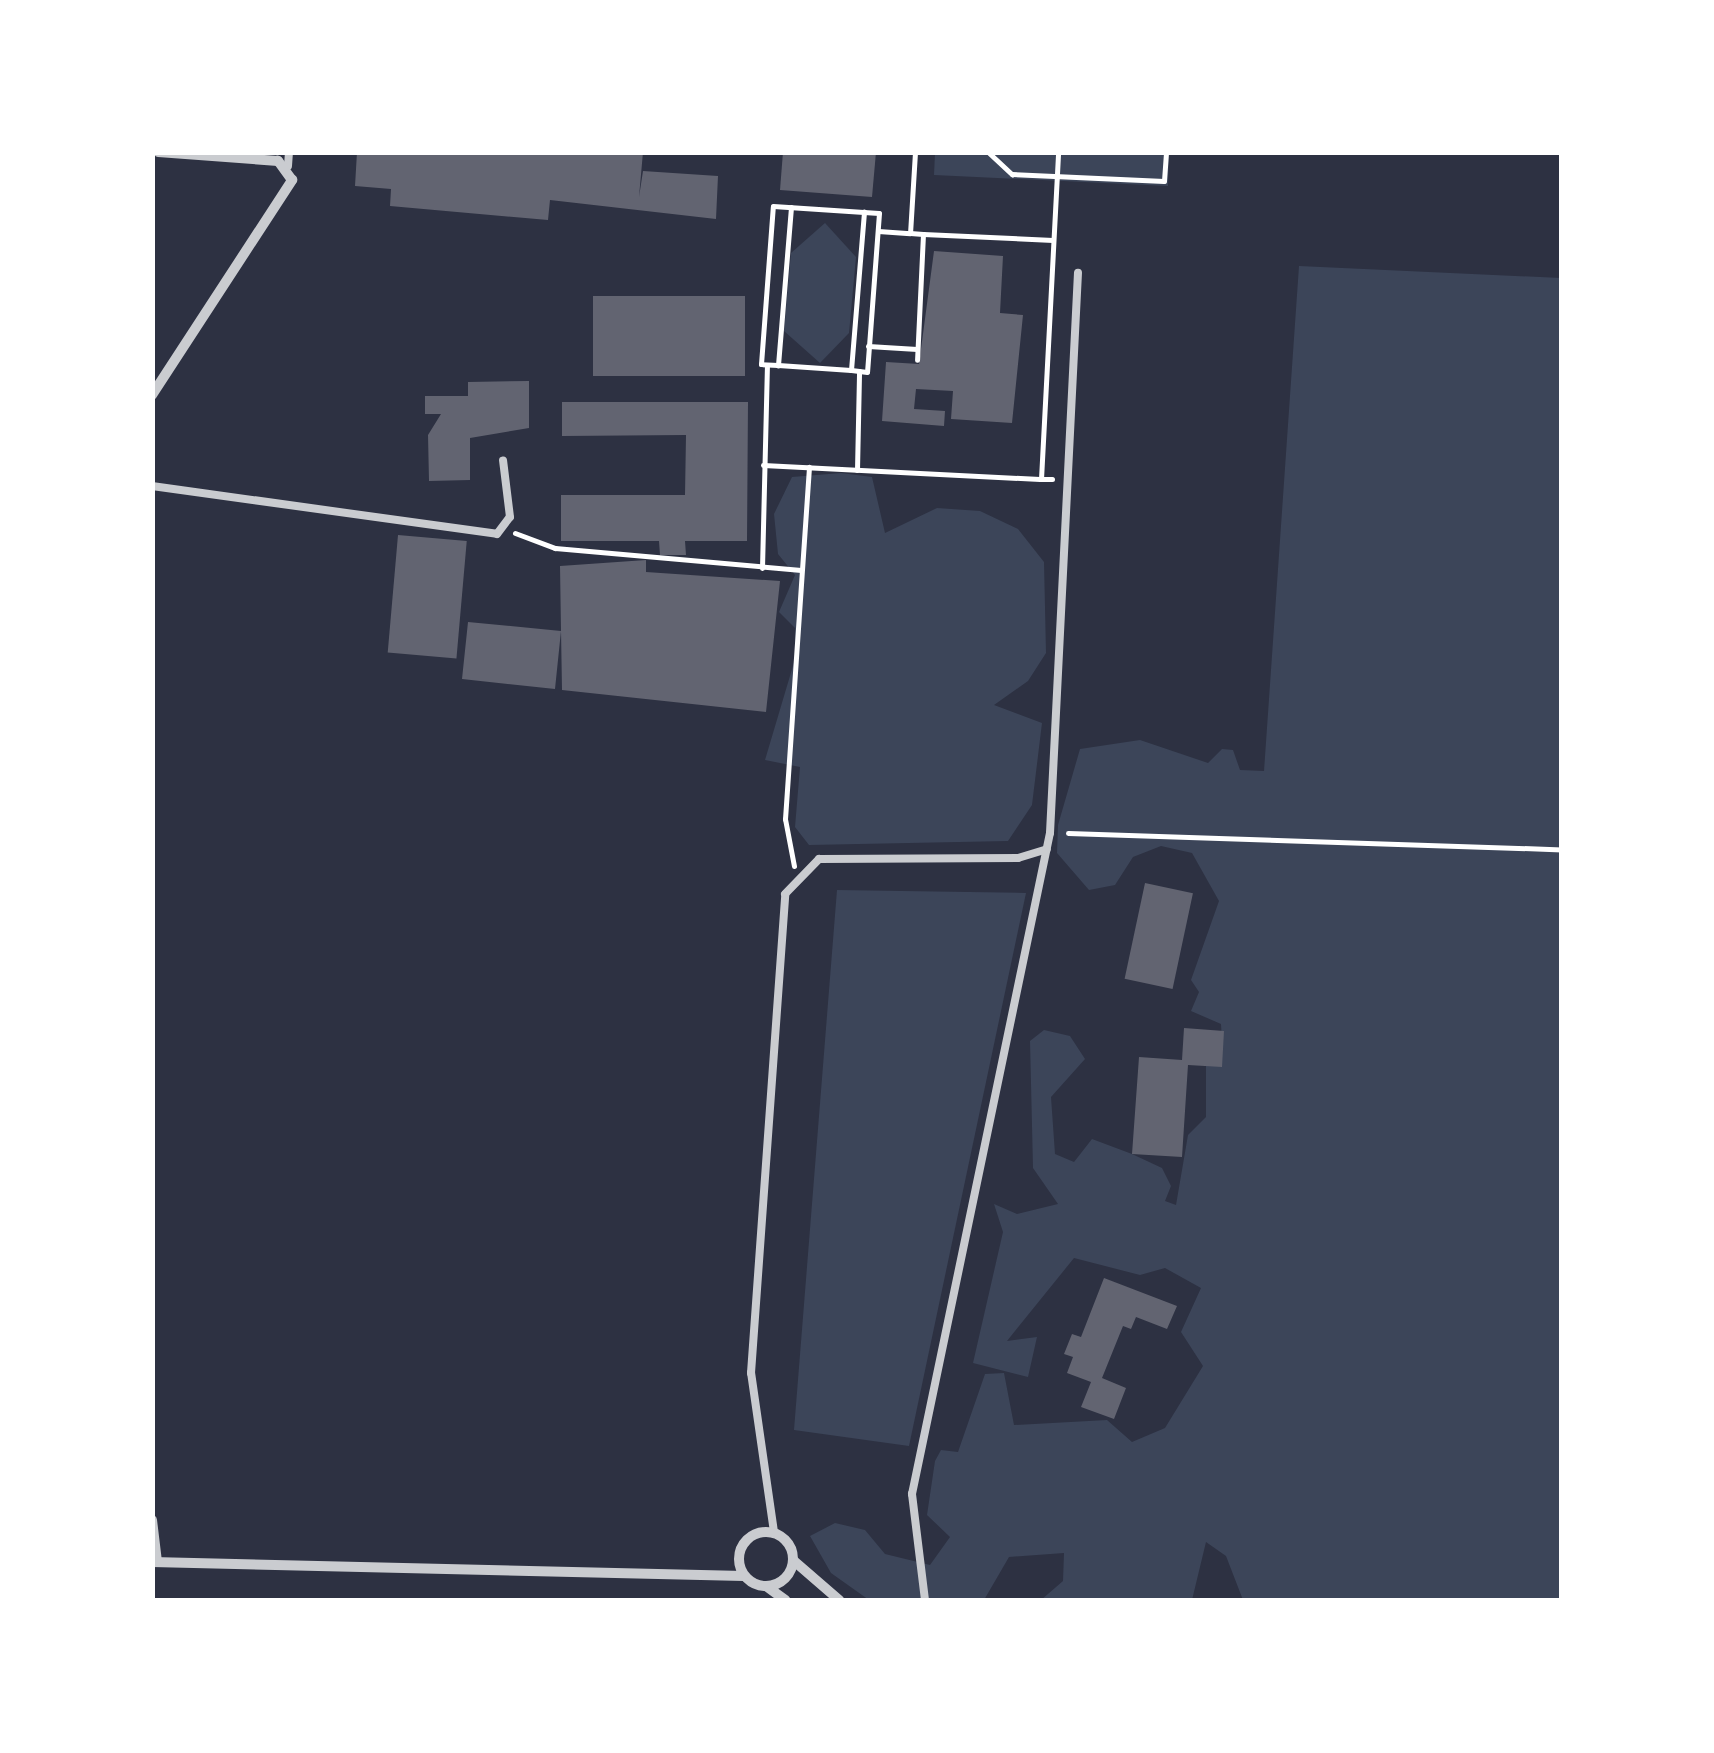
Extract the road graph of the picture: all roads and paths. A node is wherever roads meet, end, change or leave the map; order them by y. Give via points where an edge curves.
1 (158, 152) edge
2 (289, 152) edge
3 (915, 152) edge
4 (988, 152) edge
5 (1058, 152) edge
6 (1166, 152) edge
7 (288, 166) junction
8 (1056, 175) junction
9 (790, 207) junction
10 (864, 212) junction
11 (878, 232) junction
12 (910, 233) junction
13 (923, 234) junction
14 (1053, 240) junction
15 (1078, 273) dead end
16 (868, 346) junction
17 (918, 349) junction
18 (917, 360) dead end
19 (767, 364) junction
20 (778, 365) junction
21 (855, 371) junction
22 (152, 395) edge
23 (503, 460) dead end
24 (764, 465) junction
25 (809, 468) junction
26 (857, 470) junction
27 (1040, 479) junction
28 (1070, 480) junction
29 (152, 486) edge
30 (504, 530) junction
31 (762, 568) junction
32 (801, 570) junction
33 (1050, 832) junction
34 (1047, 849) junction
35 (1562, 849) edge
36 (796, 873) junction
37 (152, 1520) edge
38 (774, 1532) junction
39 (155, 1562) edge
40 (794, 1562) junction
41 (744, 1576) junction
42 (766, 1586) junction
43 (785, 1600) edge
44 (840, 1600) edge
45 (925, 1600) edge

1 - 7 street
2 - 7 lane
3 - 12 path
4 - 8 path via 1012,174
5 - 8 path
6 - 8 path via 1164,181
7 - 22 street via 292,180 276,214
8 - 14 path
9 - 10 path
9 - 19 path via 773,206
9 - 20 path
10 - 11 path via 879,214
10 - 21 path
11 - 12 path
11 - 16 path
12 - 13 path
13 - 14 path
13 - 17 path
14 - 27 path
15 - 28 lane
16 - 17 path
16 - 21 path via 867,372
17 - 18 path
19 - 20 path
19 - 24 path
20 - 21 path
21 - 26 path
23 - 30 lane
24 - 25 path
24 - 31 path
25 - 26 path
25 - 32 path
26 - 27 path
27 - 28 path
28 - 33 lane
29 - 30 lane
30 - 31 path via 555,548
31 - 32 path
32 - 36 path via 785,819
33 - 34 lane
33 - 35 path
34 - 36 lane via 1018,858 832,858
34 - 45 lane via 912,1494
36 - 38 lane via 783,906 751,1372
37 - 39 street
38 - 40 street
38 - 41 street via 742,1544
39 - 41 street
40 - 42 street
40 - 44 street
41 - 42 street
42 - 43 street

